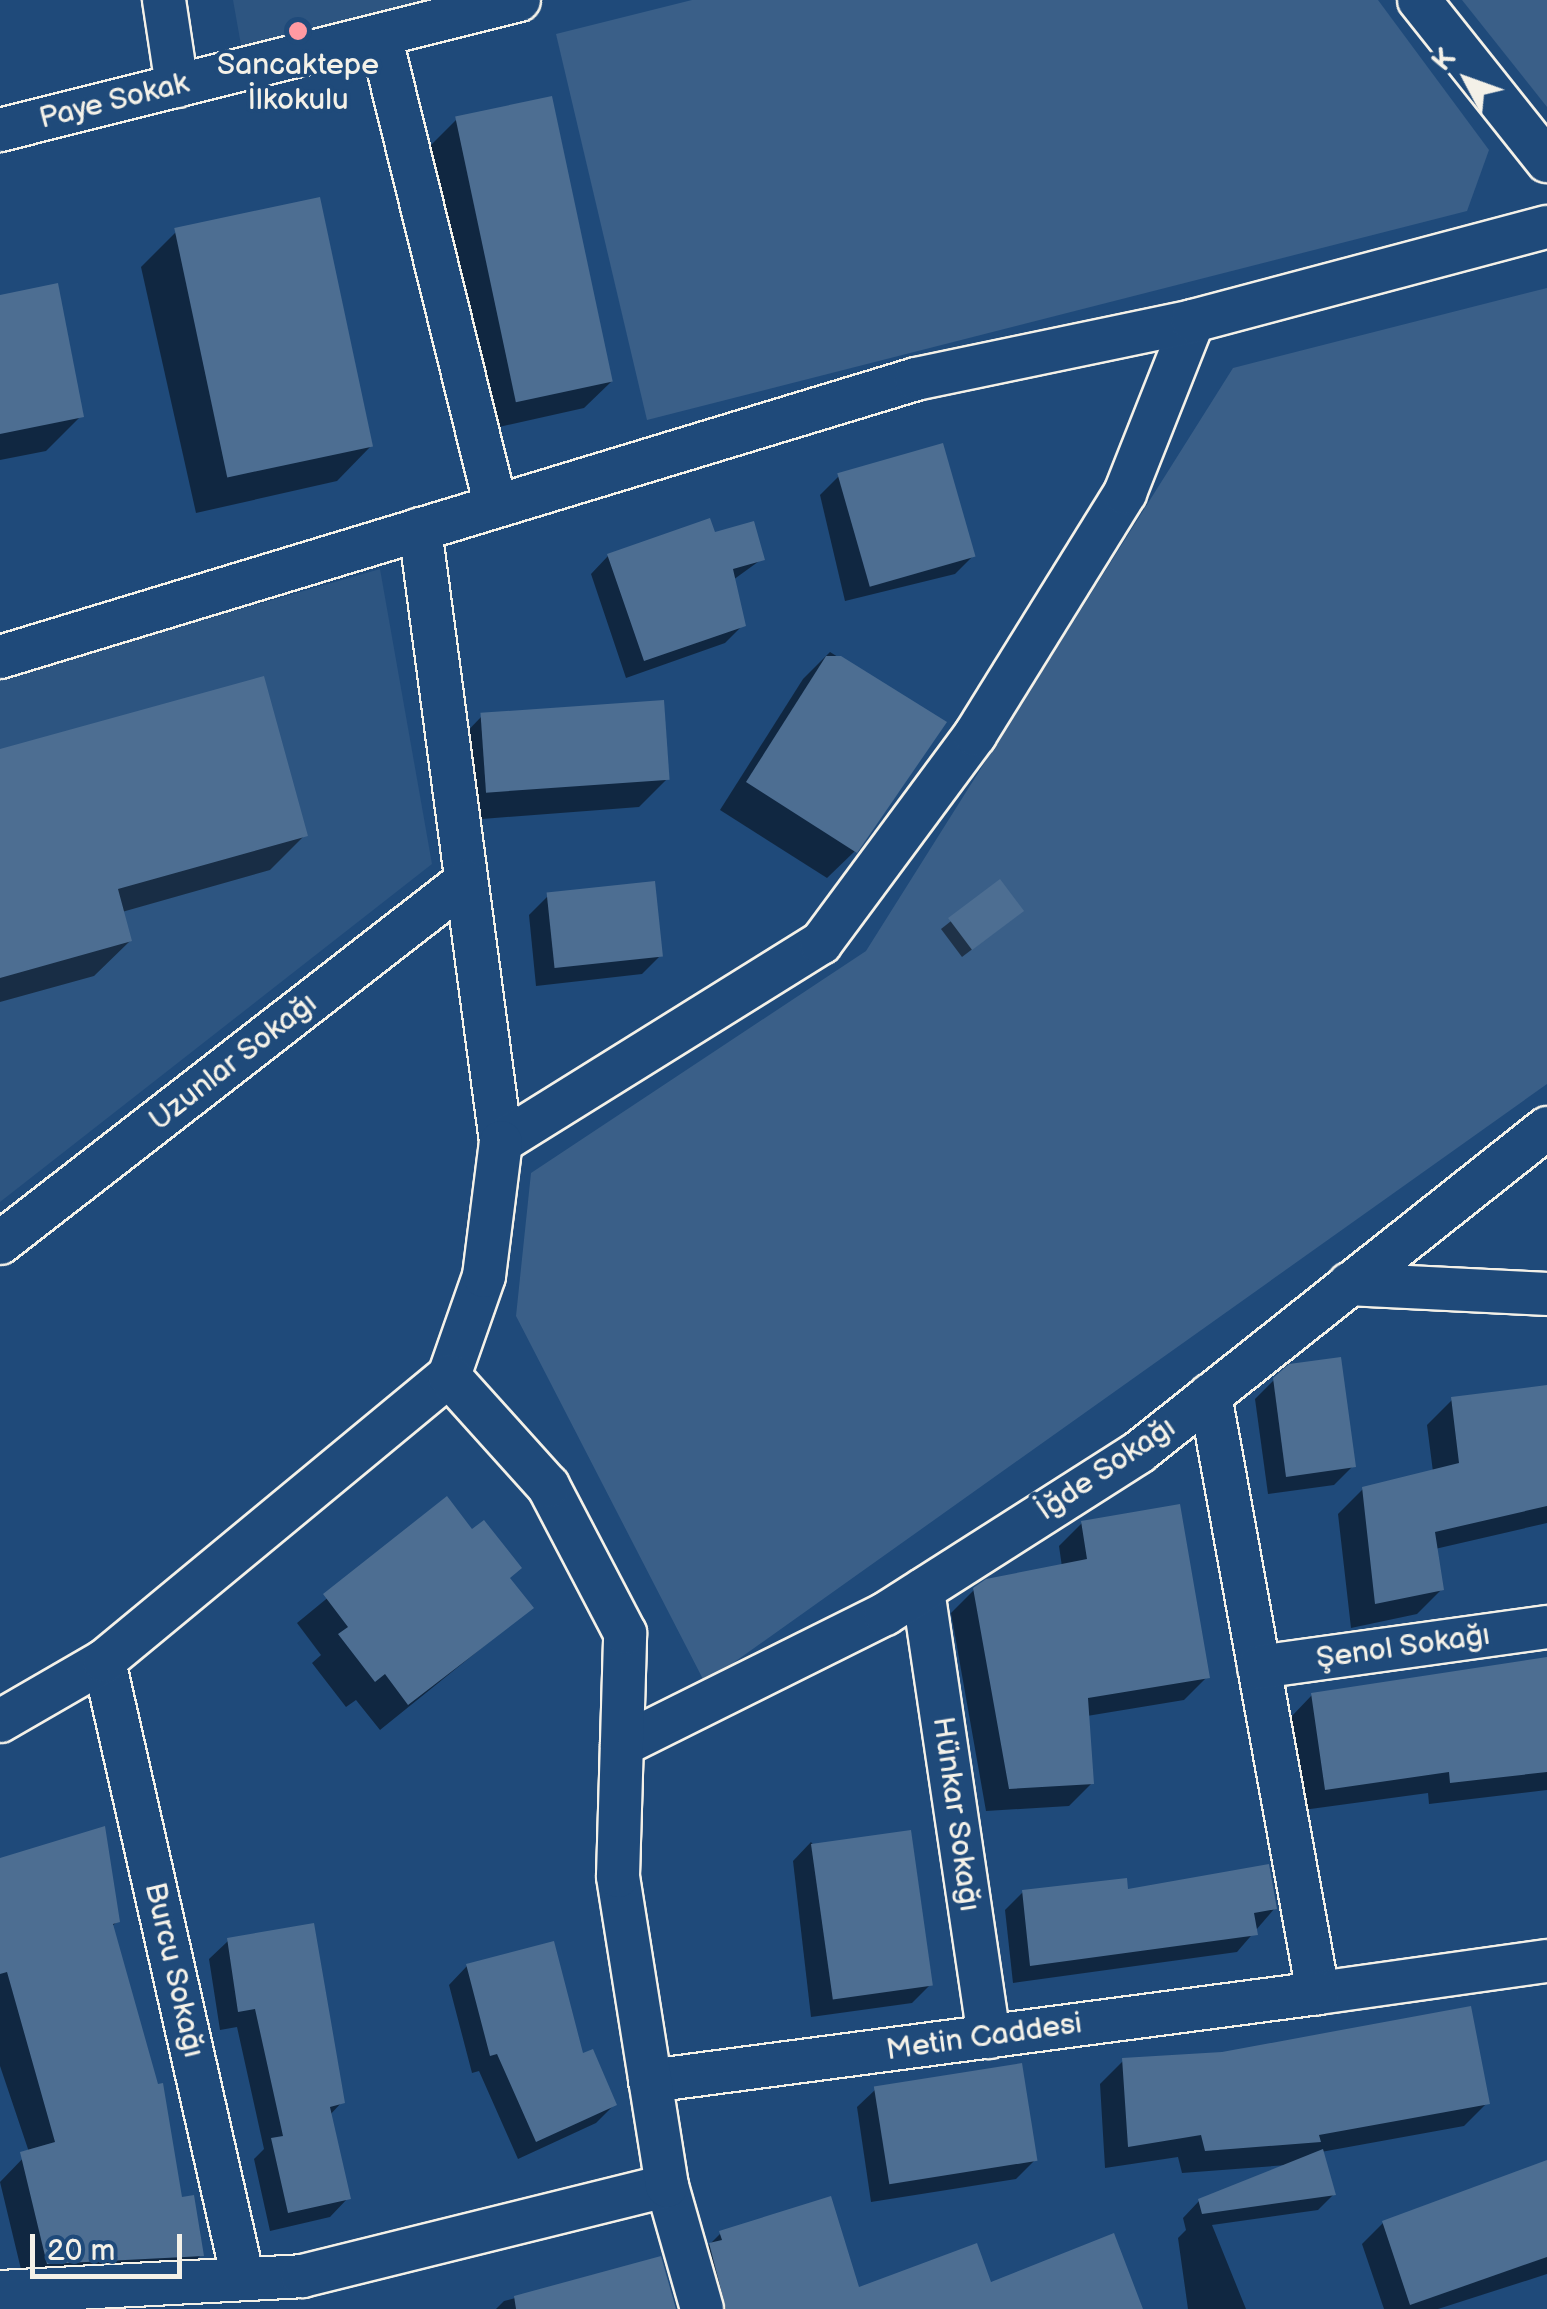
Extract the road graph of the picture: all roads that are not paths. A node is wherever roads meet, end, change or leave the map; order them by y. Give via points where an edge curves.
1 (164, 0) edge
2 (520, 0) edge
3 (1419, 0) edge
4 (380, 34) junction
5 (177, 86) junction
6 (0, 130) edge
7 (1547, 162) edge
8 (1547, 227) edge
9 (1193, 321) junction
10 (496, 506) junction
11 (420, 529) junction
12 (0, 657) edge
13 (466, 882) junction
14 (1547, 1128) edge
15 (501, 1142) junction
16 (0, 1244) edge
17 (1350, 1284) junction
18 (1547, 1294) edge
19 (449, 1376) junction
20 (1210, 1395) junction
21 (923, 1590) junction
22 (1547, 1627) edge
23 (104, 1662) junction
24 (1259, 1666) junction
25 (0, 1720) edge
26 (622, 1745) junction
27 (1547, 1961) edge
28 (1318, 1993) junction
29 (989, 2037) junction
30 (650, 2082) junction
31 (667, 2186) junction
32 (244, 2280) junction
33 (0, 2292) edge
34 (702, 2309) edge

1 - 5 street
2 - 4 street, Paye Sokak
3 - 7 street
4 - 5 street, Paye Sokak
4 - 10 street
5 - 6 street, Paye Sokak
8 - 9 street
9 - 10 street via 916,379
9 - 15 street via 1125,493 975,735 822,943
10 - 11 street
11 - 12 street
11 - 13 street
13 - 15 street
13 - 16 street, Uzunlar Sokağı
14 - 17 street, İğde Sokağı
15 - 19 street via 484,1276
17 - 18 street
17 - 20 street, İğde Sokağı
19 - 23 street
19 - 26 street via 548,1486 625,1633
20 - 21 street, İğde Sokağı via 1139,1452
20 - 24 street
21 - 26 street, İğde Sokağı
21 - 29 street, Hünkar Sokağı
22 - 24 street, Şenol Sokağı
23 - 25 street
23 - 32 street, Burcu Sokağı
24 - 28 street
26 - 30 street via 618,1876
27 - 28 street, Metin Caddesi
28 - 29 street, Metin Caddesi
29 - 30 street, Metin Caddesi
30 - 31 street
31 - 32 street via 302,2276
31 - 34 street
32 - 33 street

